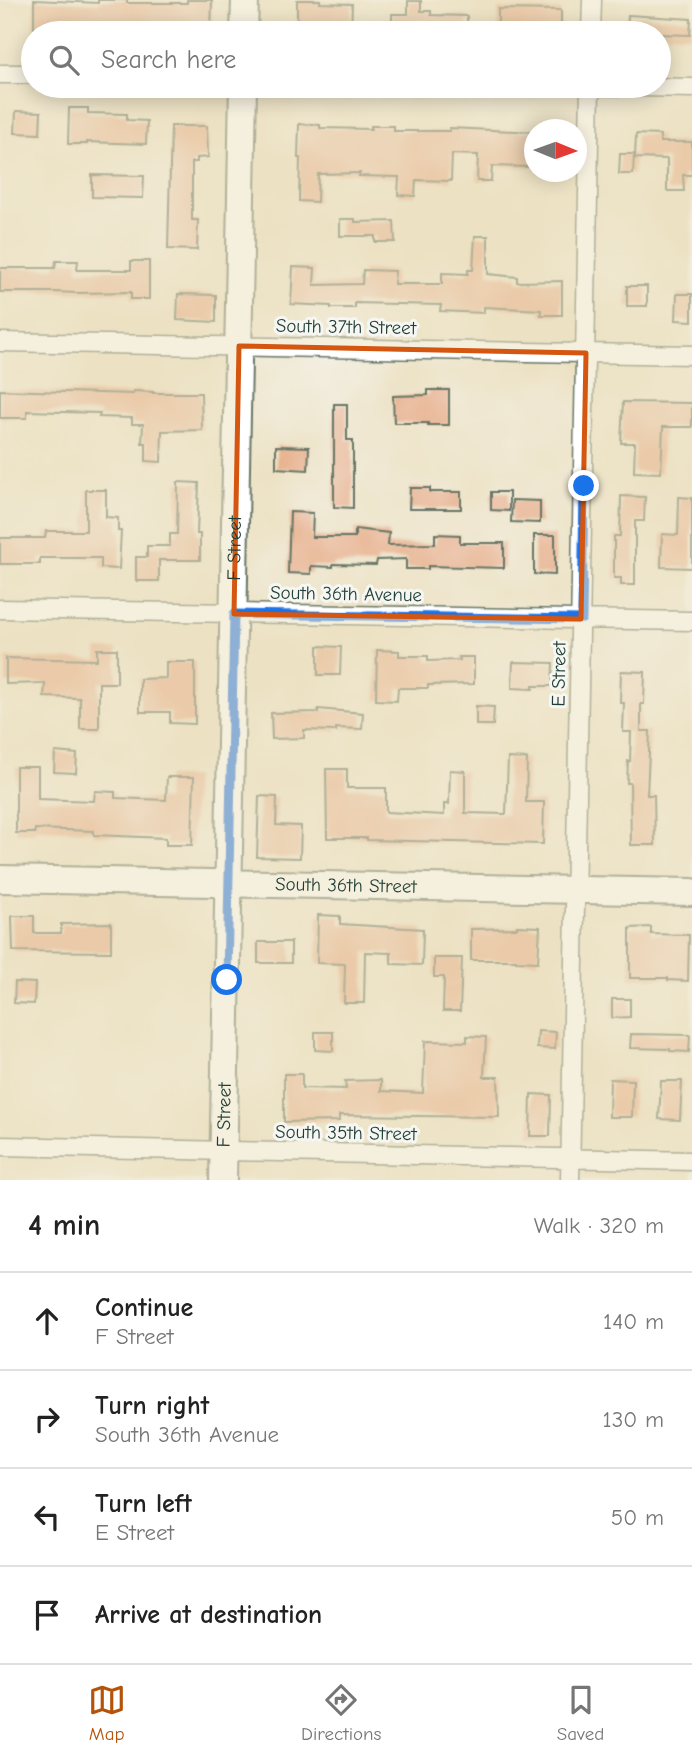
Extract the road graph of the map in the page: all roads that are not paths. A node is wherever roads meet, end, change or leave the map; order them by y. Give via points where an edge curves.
1 (245, 0) edge
2 (592, 0) edge
3 (244, 21) edge
4 (591, 21) edge
5 (0, 74) edge
6 (21, 74) edge
7 (671, 88) edge
8 (692, 88) edge
9 (243, 98) edge
10 (591, 98) edge
11 (0, 342) edge
12 (239, 346) junction
13 (586, 353) junction
14 (692, 355) edge
15 (0, 609) edge
16 (234, 614) junction
17 (582, 619) junction
18 (692, 621) edge
19 (0, 879) edge
20 (229, 883) junction
21 (576, 890) junction
22 (692, 892) edge
23 (0, 1146) edge
24 (223, 1152) junction
25 (571, 1159) junction
26 (692, 1161) edge
27 (223, 1180) edge
28 (570, 1180) edge

1 - 3 main road
2 - 4 street
5 - 6 street
7 - 8 street
9 - 12 main road, F Street
10 - 13 street, E Street
11 - 12 street, South 37th Street
12 - 13 street, South 37th Street
12 - 16 main road, F Street
13 - 14 street, South 37th Street
13 - 17 street, E Street
15 - 16 street, South 36th Avenue
16 - 17 street, South 36th Avenue
16 - 20 main road, F Street
17 - 18 street, South 36th Avenue
17 - 21 street, E Street
19 - 20 main road, South 36th Street
20 - 21 main road, South 36th Street
20 - 24 main road, F Street
21 - 22 main road, South 36th Street
21 - 25 street, E Street
23 - 24 street, South 35th Street
24 - 25 street, South 35th Street
24 - 27 main road, F Street
25 - 26 street, South 35th Street
25 - 28 street, E Street

